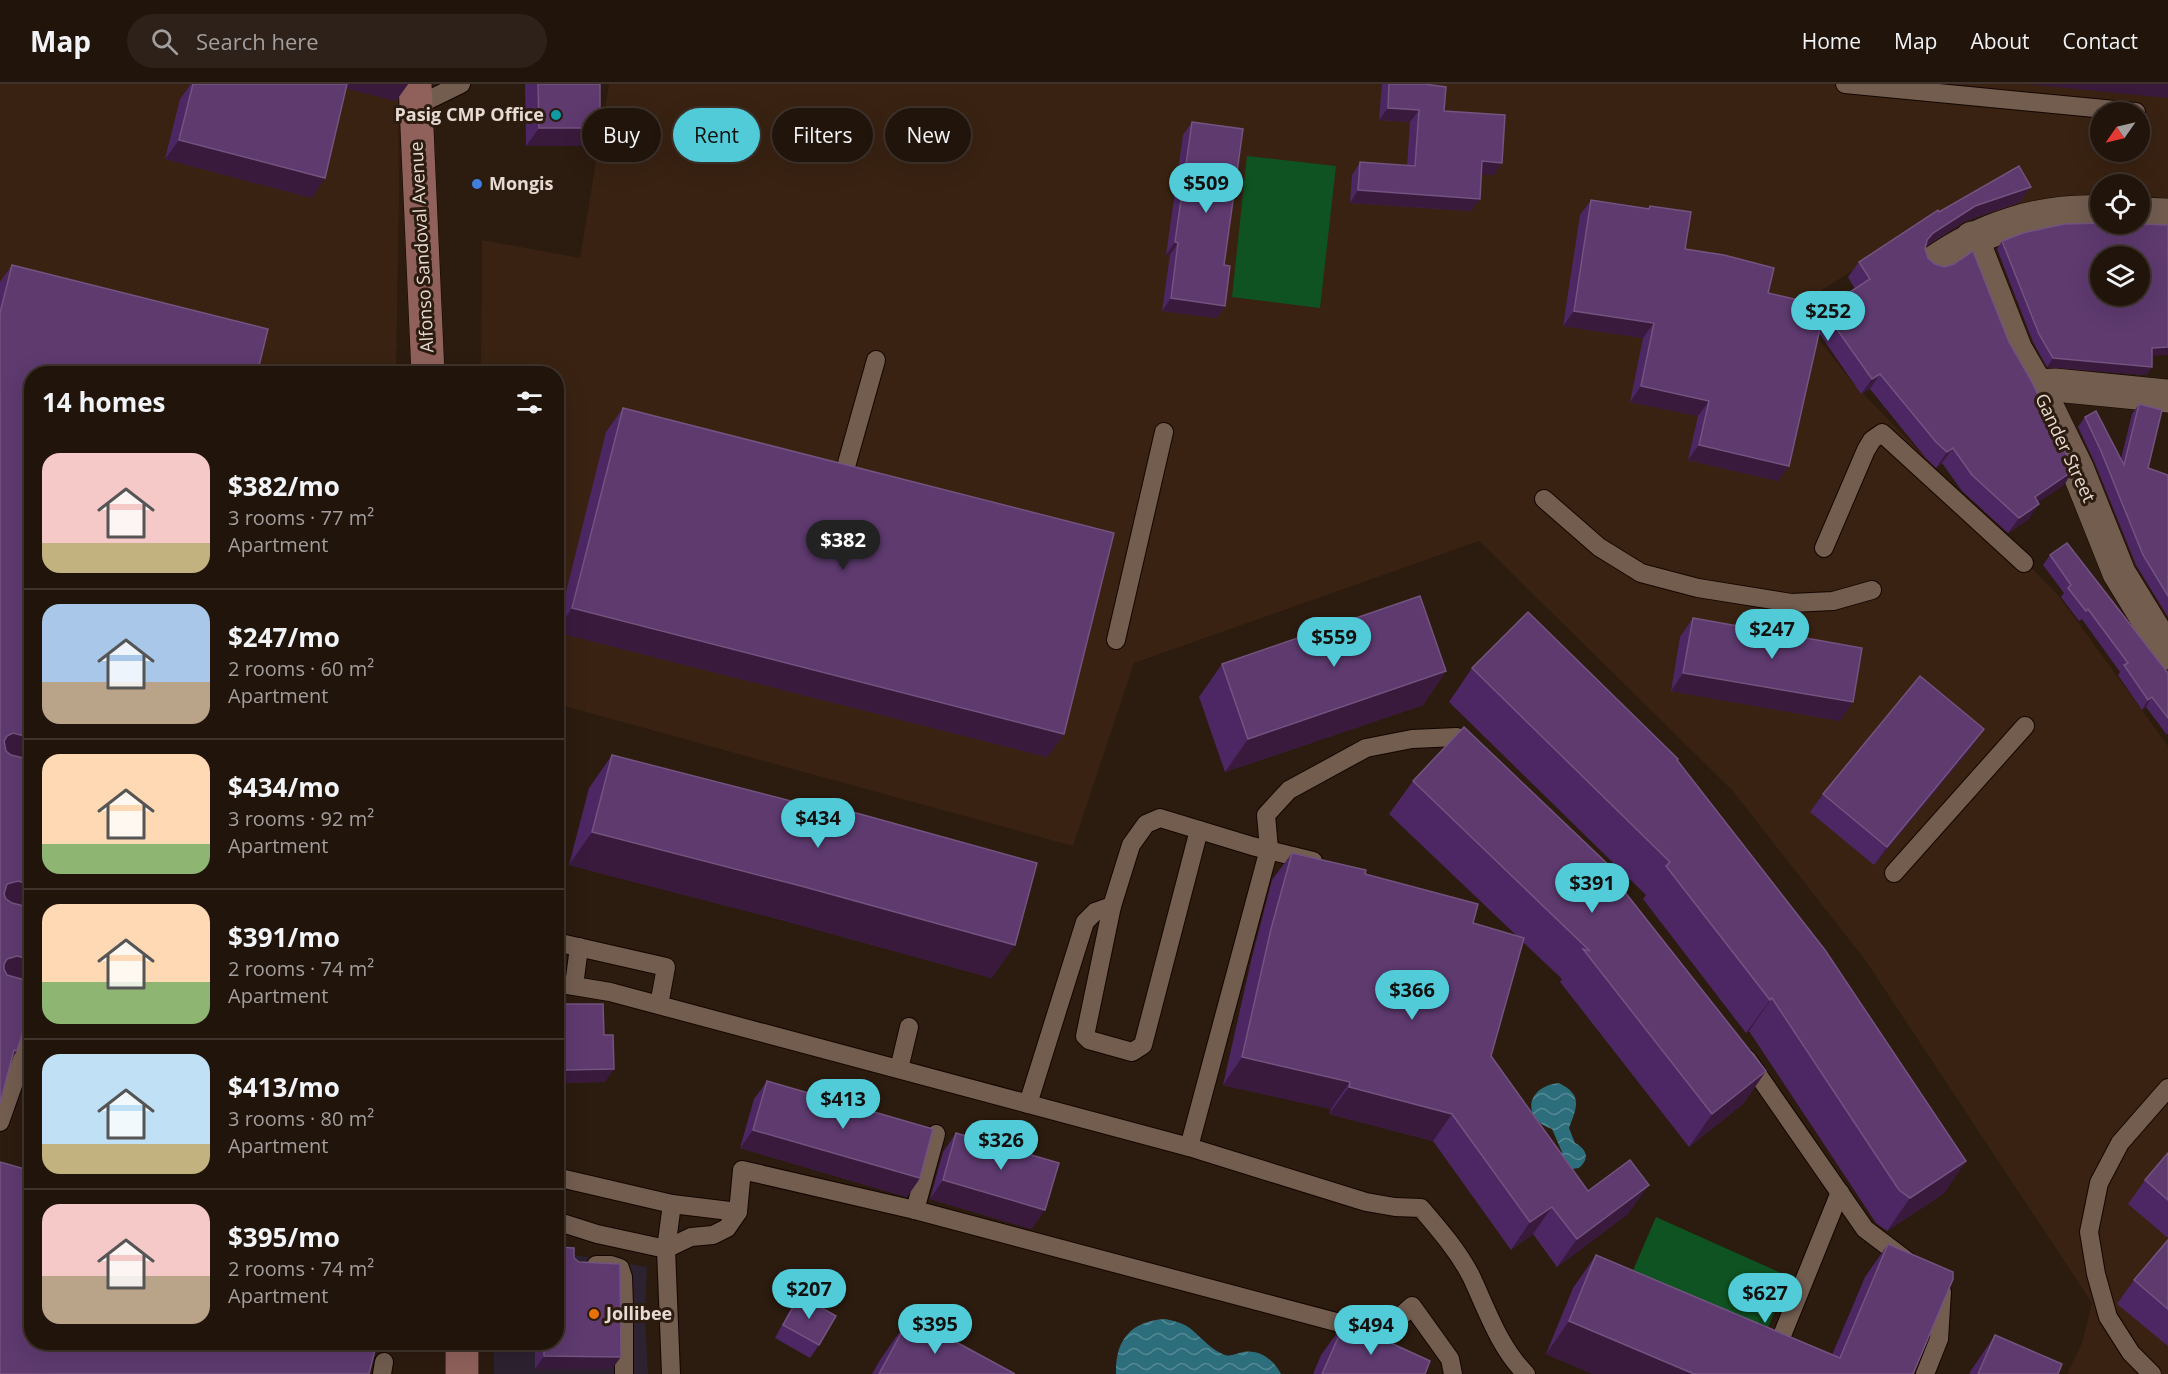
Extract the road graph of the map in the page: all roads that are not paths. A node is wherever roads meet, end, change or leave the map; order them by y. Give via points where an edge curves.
1 (461, 84) edge
2 (1845, 84) edge
3 (415, 95) edge
4 (2090, 108) edge
5 (2090, 212) edge
6 (2150, 214) edge
7 (2168, 215) edge
8 (1972, 238) junction
9 (1933, 263) edge
10 (876, 360) dead end
11 (428, 366) edge
12 (2037, 386) junction
13 (2168, 396) edge
14 (1164, 432) dead end
15 (847, 463) edge
16 (1544, 499) dead end
17 (1824, 548) dead end
18 (2024, 563) dead end
19 (1872, 590) dead end
20 (1116, 640) dead end
21 (2168, 652) edge
22 (2025, 726) dead end
23 (1485, 759) edge
24 (1199, 830) junction
25 (1269, 849) junction
26 (1333, 867) edge
27 (1894, 873) dead end
28 (1112, 906) junction
29 (564, 944) edge
30 (579, 947) junction
31 (565, 984) edge
32 (659, 1005) junction
33 (909, 1027) dead end
34 (1736, 1043) edge
35 (24, 1048) edge
36 (899, 1069) junction
37 (6, 1086) edge
38 (2168, 1088) edge
39 (1028, 1104) junction
40 (0, 1122) edge
41 (936, 1134) dead end
42 (1189, 1147) junction
43 (564, 1179) edge
44 (1840, 1192) junction
45 (672, 1204) junction
46 (915, 1210) junction
47 (738, 1212) junction
48 (564, 1224) edge
49 (666, 1249) junction
50 (575, 1265) edge
51 (624, 1304) dead end
52 (624, 1323) dead end
53 (1781, 1338) edge
54 (462, 1350) edge
55 (462, 1374) edge
56 (624, 1374) edge
57 (671, 1374) edge
58 (1454, 1374) edge
59 (1526, 1374) edge
60 (1924, 1374) edge
61 (2152, 1374) edge

1 - 3 lane
2 - 4 lane
3 - 11 main road, Alfonso Sandoval Avenue
5 - 8 street via 2050,214
6 - 7 street
8 - 9 street
8 - 12 street, Gander Street via 2016,350
10 - 15 lane
12 - 13 street
12 - 21 street, Gander Street via 2077,468 2119,573
14 - 20 lane
16 - 19 lane via 1599,547 1641,573 1698,588 1791,603 1833,601
17 - 18 lane via 1866,450 1882,433
22 - 27 lane
23 - 25 lane via 1457,737 1412,739 1366,748 1289,790 1266,815
24 - 25 lane
24 - 28 lane via 1160,818 1146,824 1131,845
24 - 28 lane via 1143,1045 1131,1052 1089,1040 1084,1030
25 - 26 lane
25 - 42 lane
28 - 39 lane via 1095,912 1085,922
29 - 30 lane
30 - 31 lane
30 - 32 lane via 666,967
31 - 32 lane
32 - 36 lane
33 - 36 lane
34 - 44 lane
35 - 37 lane
36 - 39 lane
37 - 40 lane
38 - 61 lane via 2120,1143 2099,1183 2089,1232 2108,1317 2131,1353
39 - 42 lane
41 - 46 lane
42 - 59 lane via 1365,1202 1421,1208 1448,1240 1470,1275 1502,1342
43 - 45 lane
44 - 53 lane
44 - 60 lane via 1865,1229 1942,1292 1939,1339
45 - 47 lane
45 - 49 lane
46 - 47 lane via 742,1170
46 - 58 lane via 1381,1334 1412,1306 1450,1359
47 - 49 lane via 721,1232 691,1237
48 - 49 lane
49 - 57 lane
50 - 51 lane via 620,1268
52 - 56 lane
54 - 55 main road

